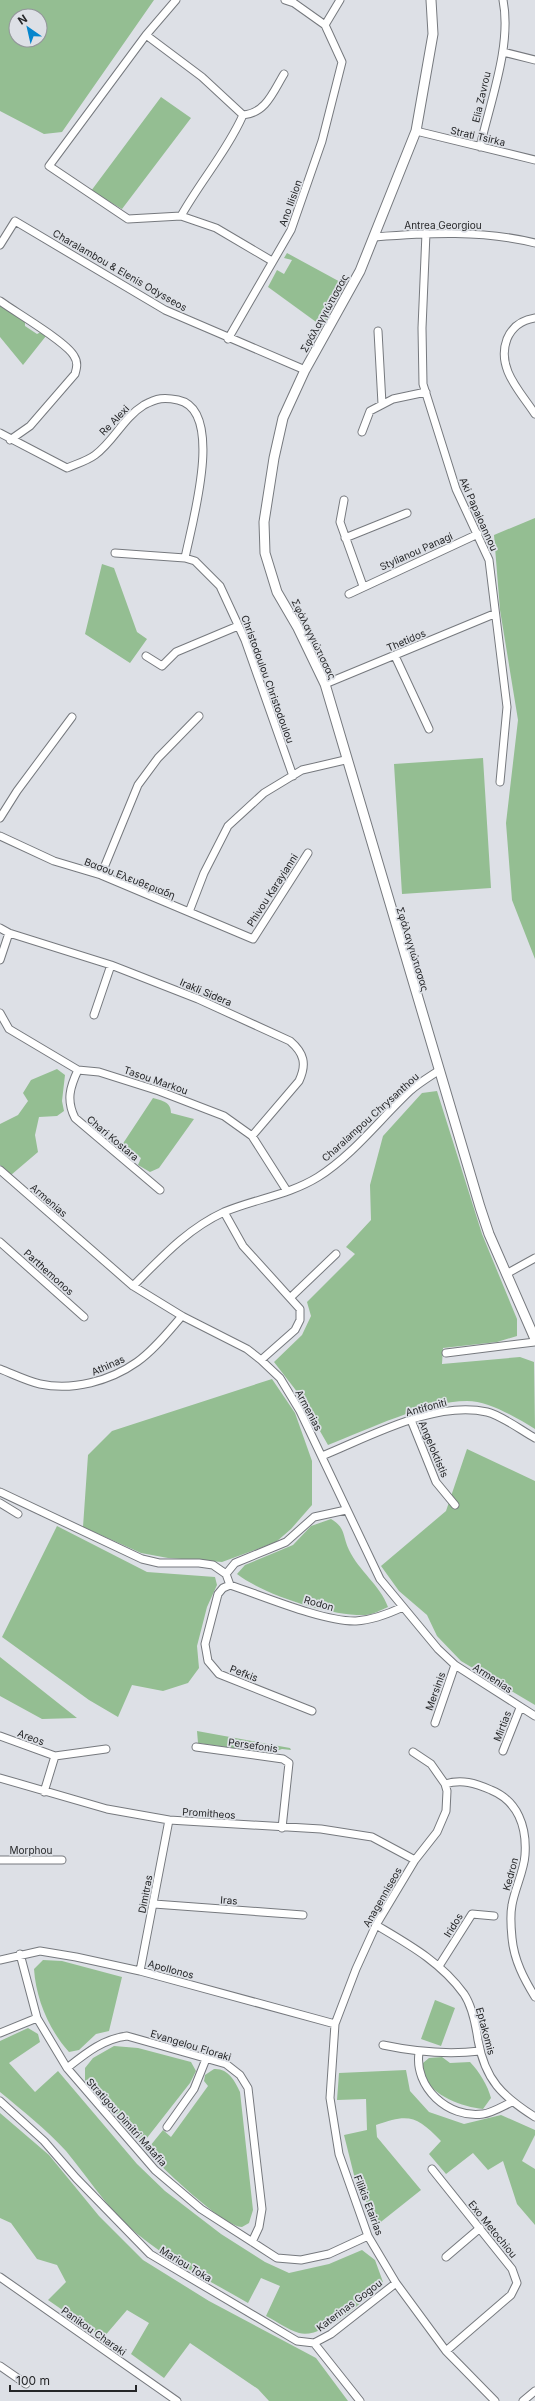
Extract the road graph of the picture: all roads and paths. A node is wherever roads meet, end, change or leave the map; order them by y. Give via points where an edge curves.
1 (176, 0) edge
2 (285, 0) edge
3 (340, 0) edge
4 (431, 0) edge
5 (503, 0) edge
6 (325, 25) junction
7 (146, 36) junction
8 (503, 52) junction
9 (535, 60) edge
10 (284, 74) dead end
11 (242, 115) junction
12 (416, 131) junction
13 (480, 147) junction
14 (535, 160) edge
15 (181, 216) junction
16 (426, 233) junction
17 (375, 237) junction
18 (534, 241) edge
19 (0, 245) edge
20 (272, 261) junction
21 (0, 301) edge
22 (535, 318) edge
23 (378, 331) dead end
24 (228, 339) junction
25 (305, 370) junction
26 (426, 392) junction
27 (382, 404) junction
28 (535, 414) edge
29 (362, 432) dead end
30 (0, 434) edge
31 (10, 440) junction
32 (344, 500) dead end
33 (407, 513) dead end
34 (478, 534) junction
35 (345, 538) junction
36 (116, 553) dead end
37 (185, 558) junction
38 (363, 586) junction
39 (349, 594) dead end
40 (494, 614) junction
41 (238, 626) junction
42 (146, 656) dead end
43 (395, 656) junction
44 (325, 684) junction
45 (72, 716) dead end
46 (199, 716) dead end
47 (430, 729) dead end
48 (346, 760) junction
49 (293, 776) junction
50 (500, 782) dead end
51 (0, 818) edge
52 (0, 836) edge
53 (308, 853) dead end
54 (101, 875) junction
55 (190, 912) junction
56 (0, 928) edge
57 (9, 933) junction
58 (253, 939) joint
59 (0, 960) edge
60 (111, 965) junction
61 (0, 1014) edge
62 (94, 1016) dead end
63 (78, 1070) junction
64 (438, 1071) junction
65 (252, 1136) junction
66 (0, 1170) edge
67 (160, 1190) dead end
68 (287, 1191) junction
69 (224, 1212) junction
70 (0, 1242) edge
71 (336, 1254) dead end
72 (535, 1258) edge
73 (506, 1274) junction
74 (133, 1286) junction
75 (291, 1298) junction
76 (182, 1316) junction
77 (84, 1317) dead end
78 (535, 1339) edge
79 (535, 1342) edge
80 (446, 1353) dead end
81 (261, 1360) junction
82 (0, 1369) edge
83 (411, 1420) junction
84 (535, 1438) edge
85 (322, 1456) junction
86 (0, 1492) edge
87 (0, 1503) edge
88 (455, 1504) dead end
89 (346, 1510) junction
90 (18, 1514) dead end
91 (226, 1574) junction
92 (230, 1586) junction
93 (403, 1607) junction
94 (455, 1665) junction
95 (520, 1708) junction
96 (312, 1711) dead end
97 (535, 1716) edge
98 (434, 1723) dead end
99 (0, 1736) edge
100 (196, 1747) dead end
101 (106, 1749) dead end
102 (503, 1751) dead end
103 (413, 1752) dead end
104 (55, 1756) junction
105 (0, 1778) edge
106 (444, 1784) junction
107 (44, 1792) junction
108 (169, 1820) junction
109 (282, 1828) junction
110 (0, 1860) edge
111 (62, 1860) dead end
112 (415, 1860) junction
113 (154, 1904) junction
114 (302, 1915) dead end
115 (494, 1916) dead end
116 (376, 1925) junction
117 (20, 1954) junction
118 (0, 1960) edge
119 (439, 1966) junction
120 (140, 1971) junction
121 (535, 1997) edge
122 (37, 2018) junction
123 (335, 2024) junction
124 (0, 2033) edge
125 (383, 2045) dead end
126 (480, 2051) junction
127 (419, 2053) junction
128 (206, 2059) junction
129 (68, 2068) junction
130 (0, 2101) edge
131 (512, 2102) junction
132 (535, 2117) edge
133 (167, 2127) dead end
134 (432, 2169) dead end
135 (480, 2228) junction
136 (368, 2236) junction
137 (252, 2242) junction
138 (446, 2257) dead end
139 (0, 2277) edge
140 (396, 2283) junction
141 (314, 2343) junction
142 (446, 2351) junction
143 (0, 2366) edge
144 (26, 2384) dead end
145 (535, 2391) edge
146 (165, 2398) edge
147 (177, 2401) edge
148 (360, 2401) edge
149 (496, 2401) edge
150 (523, 2401) edge

1 - 7 street
2 - 6 street via 294,3
3 - 6 street
4 - 12 street, Σφάλαγγιώτισσας via 433,34
5 - 8 street, Elia Zavrou via 506,15
6 - 20 street, Ano Ilision via 342,62 322,141 291,230
7 - 11 street via 202,77
7 - 15 street via 50,166 128,219
8 - 9 street
8 - 13 street, Elia Zavrou
10 - 11 street via 262,108 252,114
11 - 15 street via 235,131
12 - 13 street, Strati Tsirka
12 - 17 street, Σφάλαγγιώτισσας
13 - 14 street, Strati Tsirka
15 - 20 street via 216,228
16 - 17 street, Antrea Georgiou
16 - 18 street, Antrea Georgiou via 473,234
16 - 26 street, Aki Papaioannou via 422,328 423,384
17 - 25 street, Σφάλαγγιώτισσας via 360,271
19 - 24 street, Charalambou & Elenis Odysseos via 15,221 165,310
20 - 24 street, Ano Ilision
21 - 31 street via 59,342 74,355 77,365 75,374 30,426
22 - 28 street via 526,320 511,331 504,348 504,364
23 - 27 street
24 - 25 street, Charalambou & Elenis Odysseos
25 - 44 street, Σφάλαγγιώτισσας via 283,418 274,458 264,522 265,553 277,592
26 - 27 street
26 - 34 street, Aki Papaioannou via 456,489
27 - 29 street via 370,411
30 - 31 street, Re Alexi
31 - 37 street, Re Alexi via 67,468 95,455 129,416 143,406 162,396 186,401 201,420 203,440 202,474
32 - 35 street via 340,522
33 - 35 street
34 - 38 street, Stylianou Panagi
34 - 40 street, Aki Papaioannou via 489,560
35 - 38 street
36 - 37 street, Christodoulou Christodoulou
37 - 41 street, Christodoulou Christodoulou via 195,561 220,586
38 - 39 street, Stylianou Panagi
40 - 43 street, Thetidos
40 - 50 street, Aki Papaioannou via 507,708
41 - 42 street via 176,652 162,666
41 - 49 street, Christodoulou Christodoulou
43 - 44 street, Thetidos
43 - 47 street
44 - 48 street, Σφάλαγγιώτισσας
45 - 51 street via 17,790
46 - 54 street via 158,758 138,785
48 - 49 street via 302,770
48 - 64 street, Σφάλαγγιώτισσας
49 - 55 street via 264,793 228,826 204,874
52 - 54 street, Βασου Ελευθεριαδη via 54,861
53 - 58 street, Phivou Karayianni
54 - 55 street, Βασου Ελευθεριαδη
55 - 58 street, Βασου Ελευθεριαδη
56 - 57 street, Irakli Sidera
57 - 59 street
57 - 60 street, Irakli Sidera
60 - 62 street
60 - 65 street, Irakli Sidera via 198,999 290,1041 298,1048 304,1060 304,1070 299,1081
61 - 63 street, Tasou Markou via 10,1029
63 - 65 street, Tasou Markou via 99,1072 203,1107 224,1116
63 - 67 street, Chari Kostara via 70,1086 69,1105 75,1118
64 - 68 street, Charalampou Chrysanthou via 412,1089 342,1158 317,1177
64 - 73 street, Σφάλαγγιώτισσας via 480,1207
65 - 68 street, Tasou Markou
66 - 74 street, Armenias
68 - 69 street, Charalampou Chrysanthou
69 - 74 street, Charalampou Chrysanthou via 198,1226 174,1245
69 - 75 street via 244,1246
70 - 77 street, Parthemonos
71 - 75 street
72 - 73 street
73 - 78 street, Σφάλαγγιώτισσας
74 - 76 street, Armenias
75 - 81 street via 300,1309 300,1320 296,1330
76 - 81 street, Armenias via 246,1349
76 - 82 street, Athinas via 137,1362 93,1382 67,1386 40,1384
79 - 80 street
81 - 85 street, Armenias via 280,1378
83 - 84 street, Antifoniti via 453,1410 488,1412
83 - 85 street, Antifoniti
83 - 88 street, Angeloktistis via 436,1482
85 - 89 street, Armenias
86 - 91 street via 142,1559 159,1563 199,1562 212,1565
87 - 90 street
89 - 91 street via 314,1517 286,1542 235,1562
89 - 93 street, Armenias via 380,1579
91 - 92 street
92 - 93 street, Rodon via 330,1618 356,1621 371,1619
92 - 96 street, Pefkis via 223,1588 218,1594 205,1644 208,1661 219,1674
93 - 94 street, Armenias
94 - 95 street, Armenias
94 - 98 street, Mersinis
95 - 97 street, Armenias
95 - 102 street, Mirtias
99 - 104 street, Areos
100 - 109 street, Persefonis via 283,1759 289,1763
101 - 104 street, Areos
103 - 106 street via 430,1764
104 - 107 street
105 - 107 street, Promitheos
106 - 112 street, Anagenniseos via 447,1791 446,1812 437,1832
106 - 121 street, Kedron via 459,1780 485,1787 503,1794 517,1809 524,1829 525,1855 511,1906 512,1940 521,1974
107 - 108 street, Promitheos via 107,1809
108 - 109 street, Promitheos
108 - 113 street, Dimitras
109 - 112 street, Promitheos via 320,1829 372,1837
110 - 111 street, Morphou
112 - 116 street, Anagenniseos
113 - 114 street, Iras
113 - 120 street, Dimitras
115 - 119 street, Iridos via 472,1914
116 - 119 street, Eptakomis via 420,1951
116 - 123 street, Anagenniseos
117 - 118 street, Apollonos
117 - 120 street, Apollonos via 40,1951
117 - 122 street, Stratigou Dimitri Matafia
119 - 126 street, Eptakomis via 464,1995 476,2025
120 - 123 street, Apollonos
122 - 124 street
122 - 129 street, Stratigou Dimitri Matafia
123 - 136 street, Filikis Etairias via 330,2098 339,2154
125 - 127 street
126 - 127 street via 453,2054
126 - 131 street, Eptakomis via 487,2073 499,2091
127 - 131 street via 417,2065 420,2077 430,2094 444,2103 460,2111 483,2114
128 - 129 street, Evangelou Floraki via 127,2036 98,2045
128 - 133 street via 194,2089
128 - 137 street, Evangelou Floraki via 232,2068 248,2088 262,2209
129 - 137 street, Stratigou Dimitri Matafia via 155,2170 201,2209
130 - 141 street, Mariou Toka via 44,2141 150,2254 297,2341
131 - 132 street, Eptakomis
134 - 135 street, Exo Metochiou
135 - 138 street
135 - 142 street, Exo Metochiou via 512,2269 517,2283 511,2295
136 - 137 street, Stratigou Dimitri Matafia via 329,2254 301,2260 277,2258
136 - 140 street, Filikis Etairias
139 - 146 street, Panikou Charaki
140 - 141 street, Katerinas Gogou via 331,2334
140 - 142 street, Filikis Etairias
141 - 148 street
142 - 149 street, Filikis Etairias
143 - 144 street
145 - 150 street
146 - 147 street, Panikou Charaki

